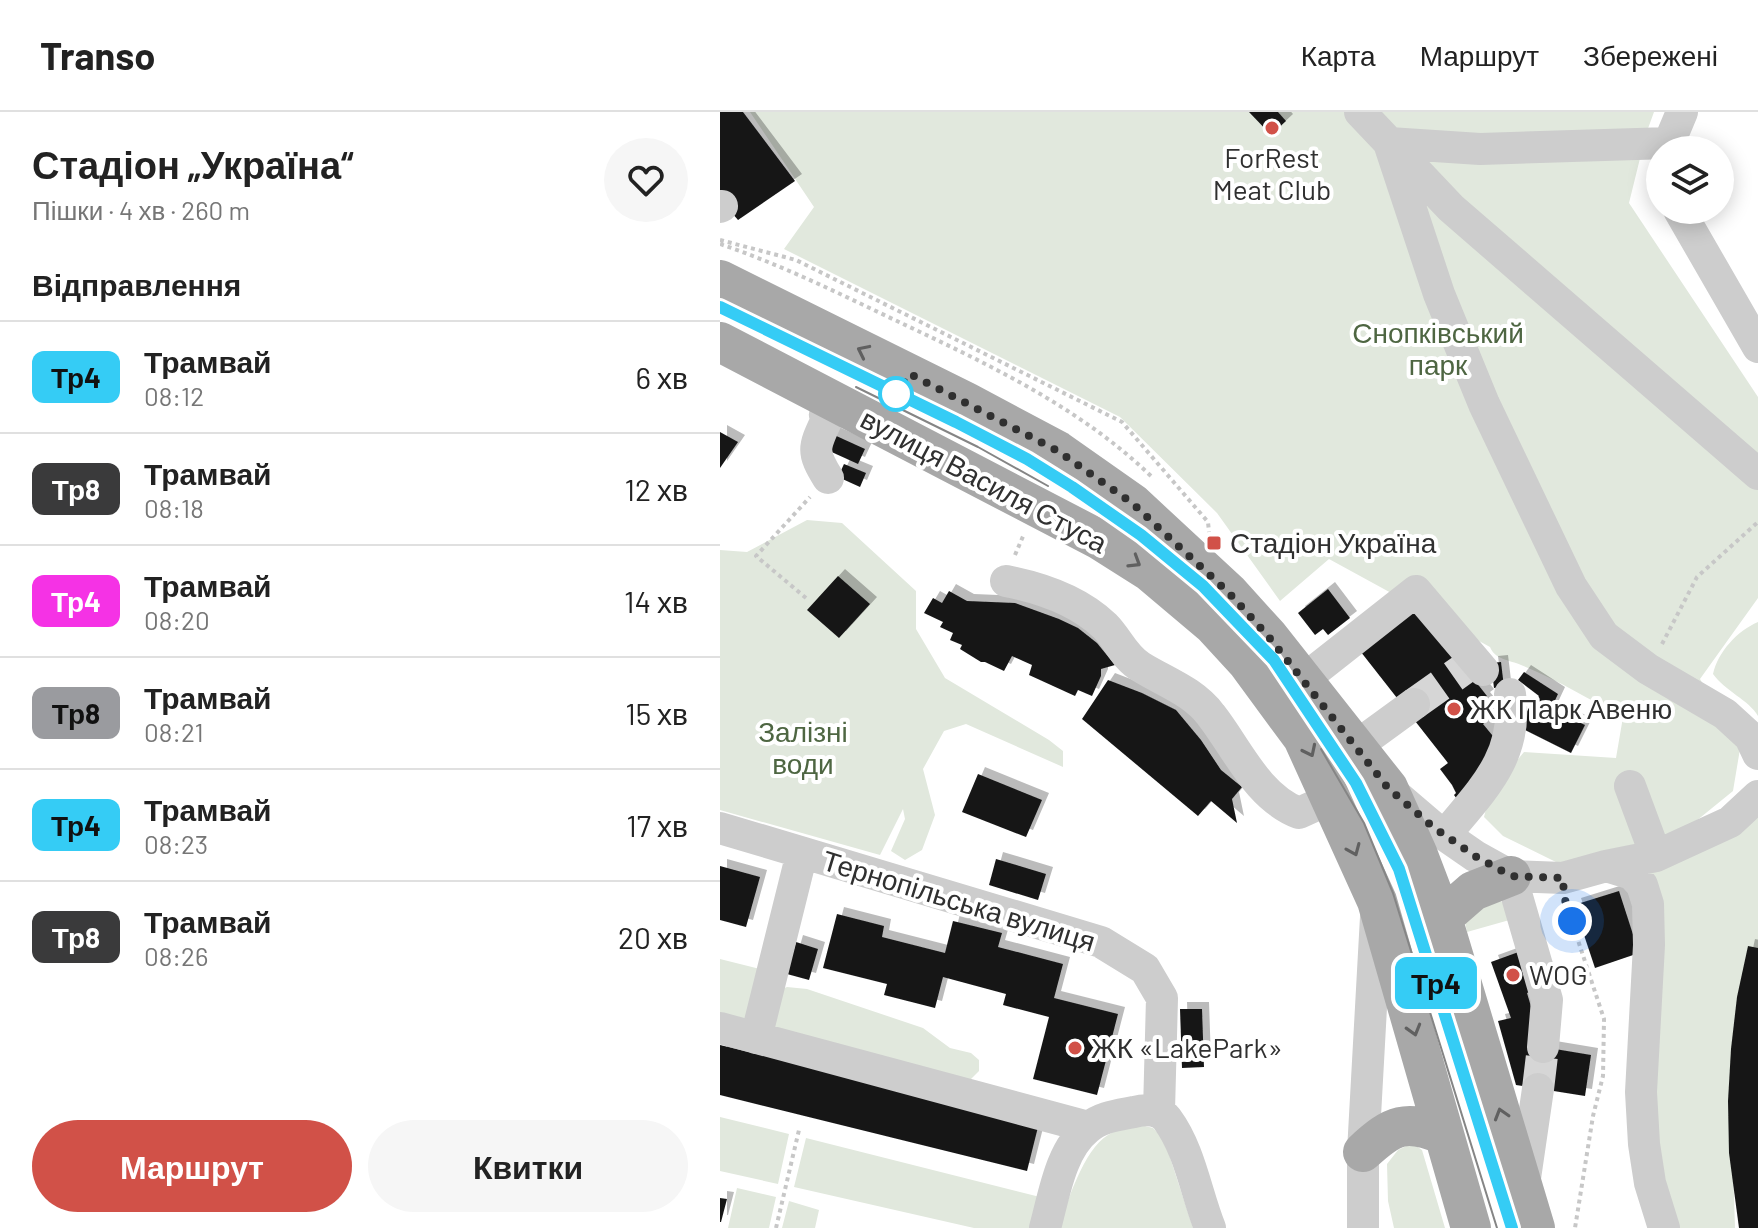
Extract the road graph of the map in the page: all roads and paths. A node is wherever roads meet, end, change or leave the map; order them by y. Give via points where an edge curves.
1 (1360, 112) edge
2 (1682, 112) edge
3 (1673, 136) edge
4 (1389, 143) junction
5 (1646, 146) edge
6 (1687, 224) edge
7 (720, 240) edge
8 (720, 280) edge
9 (720, 342) edge
10 (1758, 347) edge
11 (835, 402) junction
12 (1758, 474) edge
13 (828, 478) joint
14 (1758, 522) edge
15 (1209, 538) dead end
16 (1006, 581) dead end
17 (806, 598) dead end
18 (1474, 666) dead end
19 (1648, 669) junction
20 (1303, 680) junction
21 (1510, 694) dead end
22 (1414, 704) tunnel mouth
23 (1355, 747) junction
24 (1758, 754) edge
25 (1630, 786) dead end
26 (1388, 788) junction
27 (1758, 796) edge
28 (1332, 798) junction
29 (720, 828) edge
30 (1445, 835) junction
31 (802, 853) junction
32 (1656, 856) junction
33 (1606, 866) junction
34 (1511, 876) junction
35 (1563, 878) junction
36 (1377, 901) junction
37 (1436, 901) junction
38 (720, 1028) edge
39 (756, 1038) junction
40 (1543, 1047) tunnel mouth
41 (1538, 1089) tunnel mouth
42 (1159, 1111) junction
43 (1088, 1127) junction
44 (799, 1130) dead end
45 (1444, 1135) junction
46 (1363, 1152) junction
47 (1524, 1188) junction
48 (776, 1228) edge
49 (1045, 1228) edge
50 (1210, 1228) edge
51 (1363, 1228) edge
52 (1471, 1228) edge
53 (1535, 1228) edge
54 (1575, 1228) edge
55 (1664, 1228) edge

1 - 4 street
2 - 3 street
4 - 5 street via 1480,149
4 - 12 street via 1451,208
4 - 19 street via 1439,294 1484,404 1571,586 1604,636
6 - 10 street
7 - 15 path via 796,260 1122,422 1208,522
20 -> 8 main road, вулиця Василя Стуса via 1229,593 1132,503 1058,451
9 - 11 main road, вулиця Василя Стуса
11 - 13 street via 814,447
11 -> 28 main road, вулиця Василя Стуса via 1056,515 1149,571 1247,662 1303,738
13 - 17 path via 756,556
14 - 19 path via 1697,577
16 - 28 street via 1061,597 1106,626 1138,666 1210,712 1249,770 1285,808 1299,813
18 - 20 street via 1416,591
19 - 24 street via 1725,714 1750,737
20 - 23 main road, вулиця Василя Стуса
21 - 30 street via 1509,743 1488,783
22 - 23 street
23 - 26 main road, вулиця Василя Стуса
25 - 32 street
26 - 30 street
26 - 37 main road, вулиця Василя Стуса
27 - 32 street via 1730,822
28 -> 36 main road, вулиця Василя Стуса
29 - 31 street, Тернопільська вулиця
30 - 34 street
31 - 39 street
31 - 42 street, Тернопільська вулиця via 1101,942 1145,969 1162,998
32 - 33 street
33 - 35 street
33 - 55 street via 1632,874 1648,904 1641,1092 1650,1183
34 - 35 street
34 - 37 main road
34 - 40 street via 1547,1000
35 - 54 path via 1564,897 1604,1019 1603,1076
36 -> 45 main road
36 - 46 street, вулиця Василя Стуса
47 -> 37 main road, вулиця Василя Стуса
38 - 39 street
39 - 43 street
41 - 47 street
42 - 43 street via 1139,1111
42 - 50 street via 1186,1156
43 - 49 street via 1059,1176
44 - 48 path
45 - 46 main road via 1421,1125 1401,1126
45 - 52 main road
46 - 51 street, вулиця Василя Стуса
47 - 53 main road, вулиця Василя Стуса

